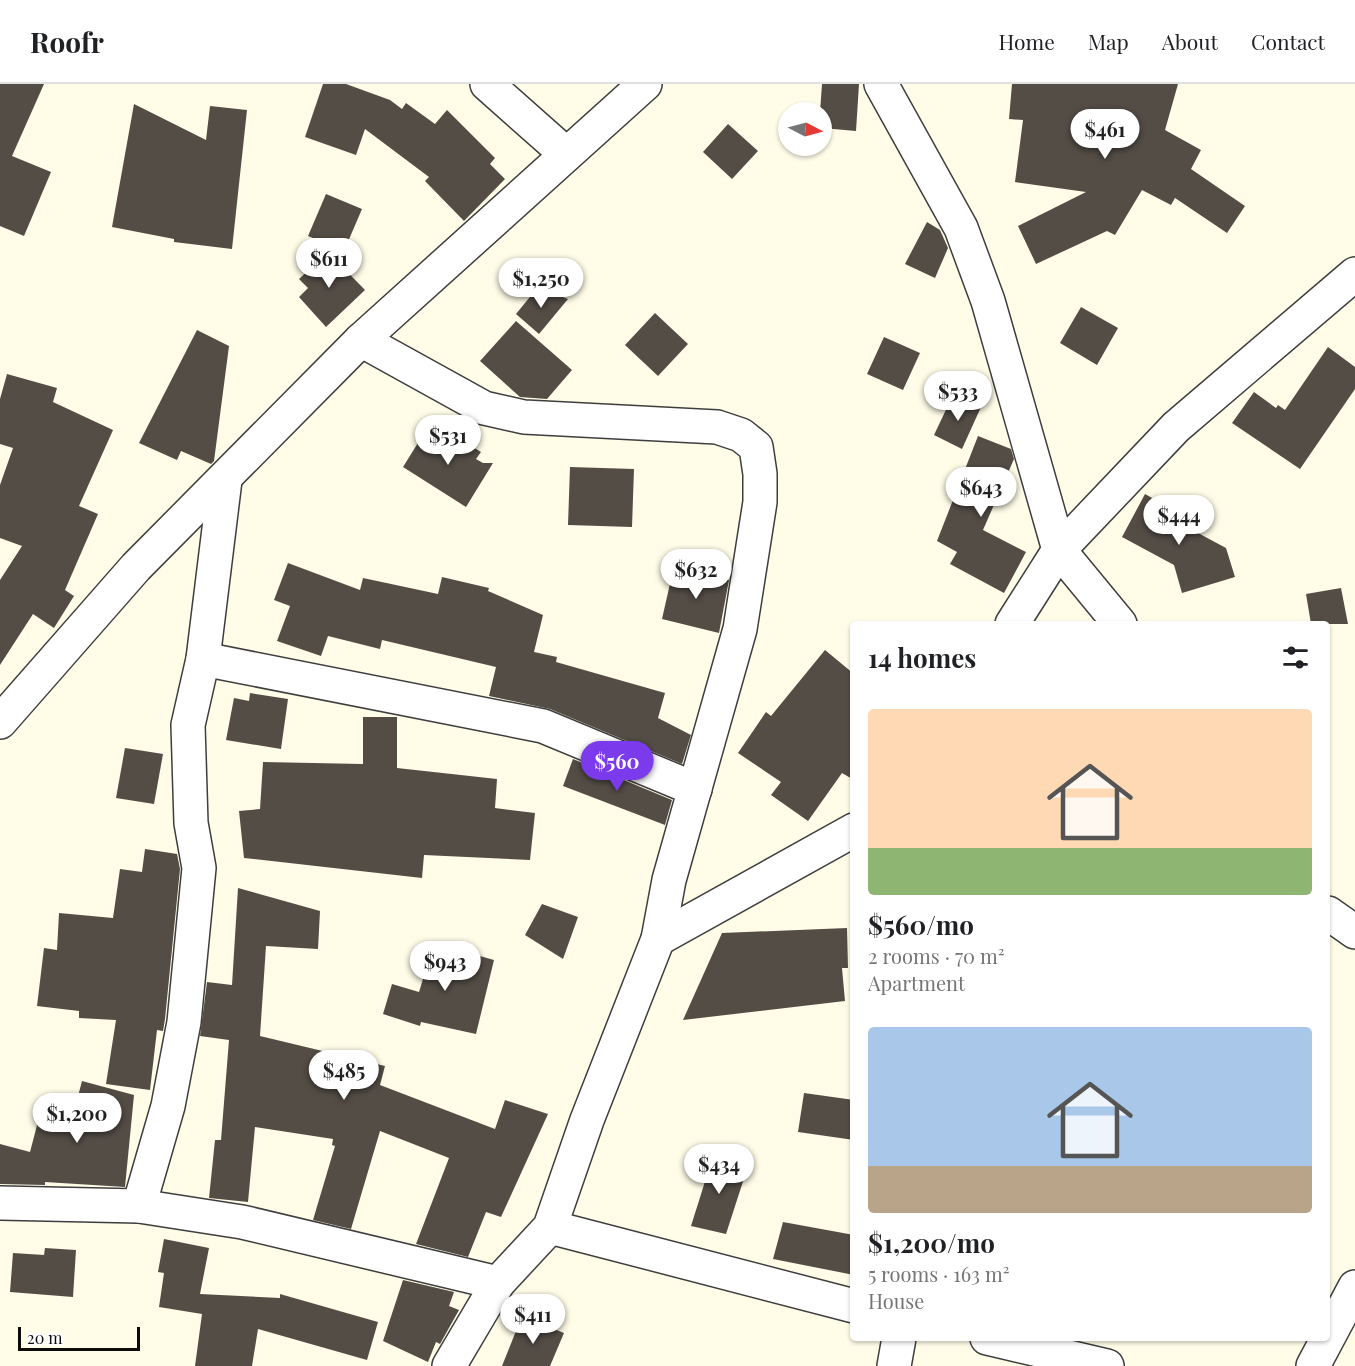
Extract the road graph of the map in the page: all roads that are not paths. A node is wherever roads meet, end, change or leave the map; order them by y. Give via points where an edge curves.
1 (487, 84) edge
2 (645, 84) edge
3 (881, 84) edge
4 (566, 154) junction
5 (1355, 274) edge
6 (362, 340) junction
7 (225, 480) junction
8 (1059, 550) junction
9 (1013, 621) edge
10 (1118, 621) edge
11 (203, 659) junction
12 (0, 722) edge
13 (695, 789) junction
14 (850, 832) edge
15 (1330, 914) edge
16 (1355, 932) edge
17 (658, 939) junction
18 (0, 1203) edge
19 (139, 1206) junction
20 (550, 1227) junction
21 (498, 1283) junction
22 (1355, 1287) edge
23 (850, 1305) edge
24 (1330, 1334) edge
25 (898, 1341) edge
26 (1000, 1341) edge
27 (1326, 1341) edge
28 (449, 1366) edge
29 (894, 1366) edge
30 (1107, 1366) edge
31 (1313, 1366) edge

1 - 4 street
2 - 4 street
3 - 8 street via 962,228 988,301
4 - 6 street
5 - 8 street via 1176,427
6 - 7 street
6 - 13 street via 484,408 524,417 717,427 741,435 756,447 760,502 740,629
7 - 11 street
7 - 12 street via 136,567
8 - 9 street
8 - 10 street
11 - 13 street via 543,726
11 - 19 street via 188,725 191,823 199,868 184,1022 168,1106
13 - 17 street via 669,880
14 - 17 street
15 - 16 street
17 - 20 street
18 - 19 street
19 - 21 street via 242,1222
20 - 21 street
20 - 23 street
21 - 28 street
22 - 24 street
25 - 29 street
26 - 30 street
27 - 31 street

